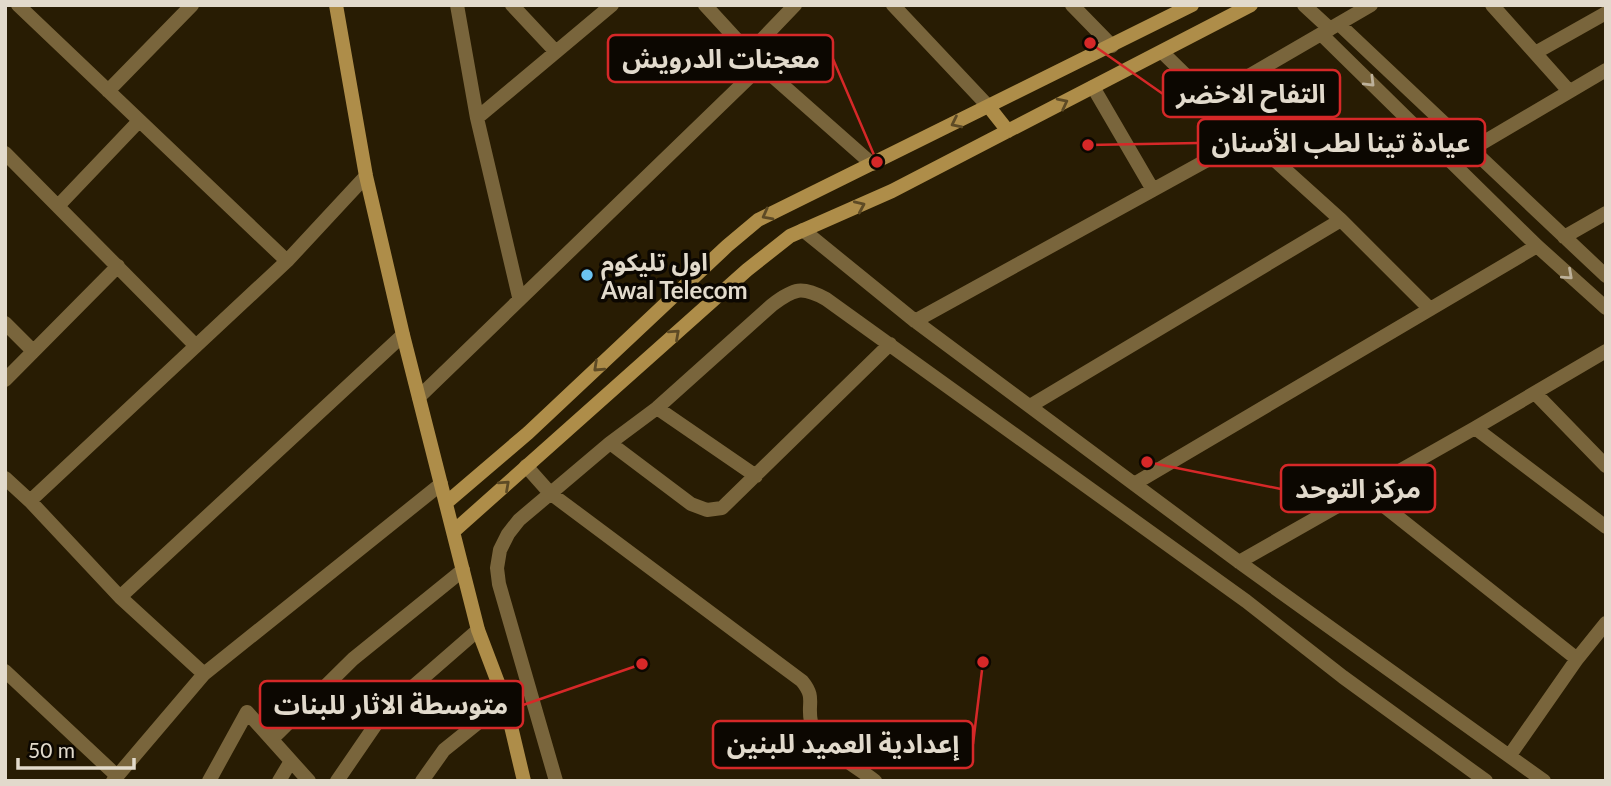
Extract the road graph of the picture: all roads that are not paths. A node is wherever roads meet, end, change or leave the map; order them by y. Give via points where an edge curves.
1 (18, 5) edge
2 (192, 5) edge
3 (336, 5) edge
4 (457, 5) edge
5 (512, 5) edge
6 (612, 5) edge
7 (705, 5) edge
8 (795, 5) edge
9 (893, 5) edge
10 (1072, 5) edge
11 (1192, 5) edge
12 (1251, 5) edge
13 (1304, 5) edge
14 (1371, 5) edge
15 (1492, 5) edge
16 (1606, 13) edge
17 (1330, 29) junction
18 (1112, 46) junction
19 (556, 52) junction
20 (1161, 52) junction
21 (750, 53) junction
22 (1535, 53) junction
23 (761, 66) junction
24 (1606, 71) edge
25 (1093, 87) junction
26 (108, 90) junction
27 (1569, 91) junction
28 (1209, 99) junction
29 (989, 107) junction
30 (477, 118) junction
31 (139, 121) junction
32 (1008, 131) junction
33 (1249, 137) junction
34 (1472, 149) junction
35 (5, 153) edge
36 (872, 164) junction
37 (366, 176) junction
38 (1509, 185) junction
39 (1153, 190) junction
40 (1492, 202) junction
41 (58, 206) junction
42 (1606, 213) edge
43 (1341, 220) junction
44 (803, 230) junction
45 (1564, 237) junction
46 (1537, 246) junction
47 (287, 261) junction
48 (118, 266) junction
49 (1606, 276) edge
50 (519, 297) junction
51 (1606, 308) edge
52 (1430, 309) junction
53 (915, 321) junction
54 (5, 323) edge
55 (403, 335) junction
56 (890, 344) junction
57 (196, 346) junction
58 (33, 351) junction
59 (1606, 351) edge
60 (5, 380) edge
61 (1535, 393) junction
62 (419, 397) junction
63 (1030, 406) junction
64 (657, 408) junction
65 (1475, 428) junction
66 (610, 443) junction
67 (526, 466) junction
68 (1606, 466) edge
69 (755, 475) junction
70 (5, 478) edge
71 (440, 484) junction
72 (1134, 484) junction
73 (1365, 491) junction
74 (550, 493) junction
75 (30, 501) junction
76 (446, 503) junction
77 (1606, 527) edge
78 (454, 531) junction
79 (1239, 562) junction
80 (463, 570) junction
81 (120, 597) junction
82 (1606, 624) edge
83 (478, 631) junction
84 (1577, 659) junction
85 (5, 671) edge
86 (204, 674) junction
87 (505, 701) junction
88 (272, 739) junction
89 (1510, 755) junction
90 (291, 761) junction
91 (520, 778) edge
92 (115, 779) edge
93 (209, 781) edge
94 (279, 781) edge
95 (309, 781) edge
96 (337, 781) edge
97 (422, 781) edge
98 (556, 781) edge
99 (875, 781) edge
100 (1486, 781) edge
101 (1544, 781) edge

1 - 26 street
2 - 26 street
3 - 37 street
4 - 30 street
5 - 19 street
6 - 19 street
7 - 21 street
8 - 21 street
9 - 29 street
10 - 18 street
11 - 18 street
12 - 20 street
13 - 17 street
14 - 17 street
15 - 22 street
16 - 22 street
17 - 28 street
17 - 34 street
17 -> 40 street
18 - 29 street
19 - 30 street
20 - 25 street
20 - 28 street
21 - 23 street
22 - 27 street
23 - 36 street
23 - 50 street
24 - 27 street
32 -> 25 street
25 - 39 street
26 - 31 street
27 - 34 street
28 - 33 street
29 - 32 street
29 -> 36 street
30 - 50 street
31 - 41 street
31 - 47 street
44 -> 32 street via 892,191
33 - 39 street
33 - 43 street
34 - 38 street
35 - 41 street
36 -> 76 street via 758,220
37 - 47 street
37 - 55 street
38 - 40 street
38 - 45 street
39 - 53 street
40 - 46 street
41 - 48 street
42 - 45 street
43 - 52 street
43 - 63 street
44 - 53 street
67 -> 44 street via 762,256
45 - 49 street
46 -> 51 street
46 - 52 street
47 - 57 street
48 - 57 street
48 - 58 street
50 - 62 street
52 - 72 street
53 - 63 street
54 - 58 street
55 - 62 street
55 - 81 street
56 - 64 street via 826,299 810,290 798,290 772,305
56 - 69 street
56 - 100 street
57 - 75 street
58 - 60 street
59 - 61 street
61 - 65 street
61 - 68 street
62 - 71 street
63 - 72 street
64 - 66 street
64 - 69 street
65 - 73 street
65 - 77 street
66 - 69 street via 691,505 707,510 722,508
66 - 74 street
67 - 74 street
78 -> 67 street
70 - 75 street
71 - 76 street
71 - 86 street
72 - 79 street
73 - 79 street
73 - 84 street
74 - 98 street via 508,534 498,568
74 - 99 street via 802,681 812,698 814,731
75 - 81 street
76 - 78 street
78 - 80 street
79 - 89 street
80 - 83 street
80 - 88 street via 353,659
81 - 86 street
82 - 84 street
83 - 87 street
83 - 96 street via 385,711
84 - 89 street
85 - 92 street
86 - 92 street
87 - 91 street
87 - 97 street via 444,750
88 - 90 street
88 - 93 street via 247,712
89 - 101 street
90 - 94 street
90 - 95 street

